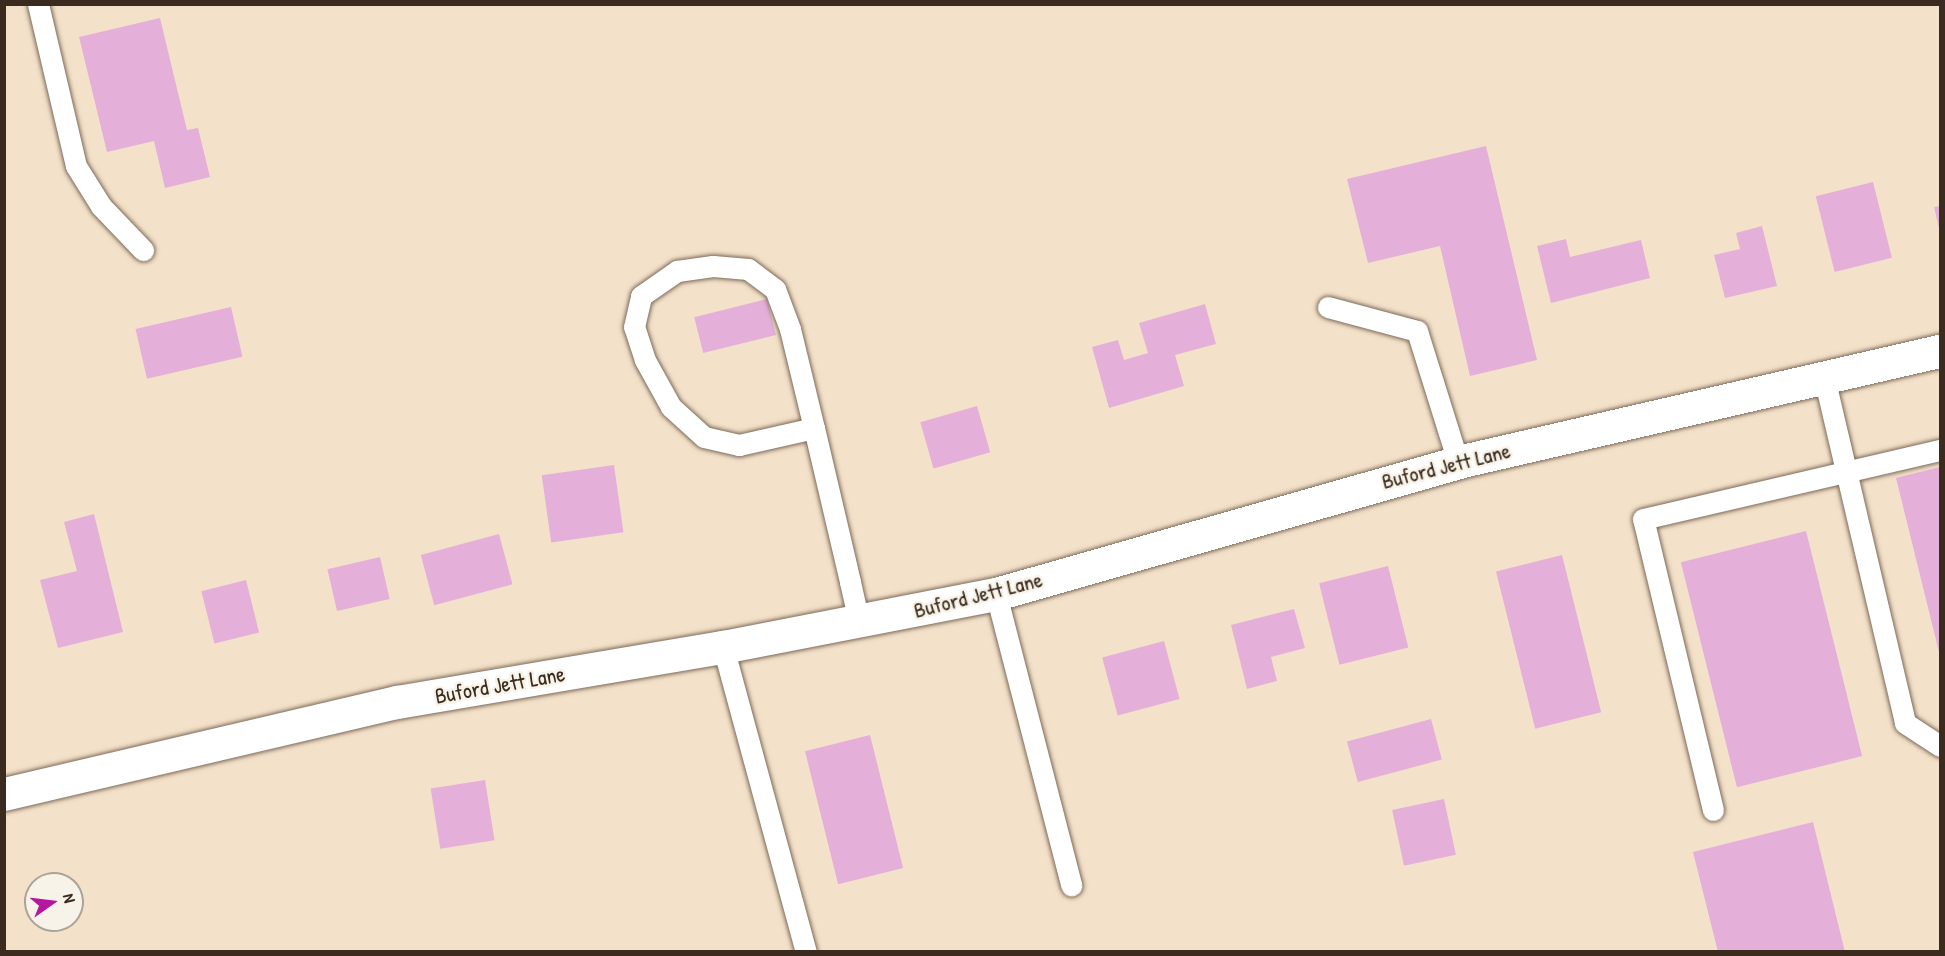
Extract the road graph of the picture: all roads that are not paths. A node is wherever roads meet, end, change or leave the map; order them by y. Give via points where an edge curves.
1 (38, 4) edge
2 (142, 250) dead end
3 (1328, 308) dead end
4 (1941, 351) edge
5 (1824, 377) junction
6 (814, 428) junction
7 (1941, 450) edge
8 (1458, 462) junction
9 (1849, 472) junction
10 (996, 594) junction
11 (859, 622) junction
12 (723, 648) junction
13 (1941, 746) edge
14 (4, 794) edge
15 (1713, 810) dead end
16 (1071, 885) dead end
17 (806, 951) edge

1 - 2 lane via 76,166 101,206
3 - 8 lane via 1417,331
4 - 5 street, Buford Jett Lane
5 - 8 street, Buford Jett Lane
5 - 9 lane
6 - 6 lane via 776,289 748,269 713,266 677,271 641,296 634,327 645,360 671,408 704,437 739,445
6 - 11 lane
7 - 9 lane
8 - 10 street, Buford Jett Lane
9 - 13 lane via 1905,723
9 - 15 lane via 1643,519
10 - 11 street, Buford Jett Lane
10 - 16 lane
11 - 12 street, Buford Jett Lane
12 - 14 street, Buford Jett Lane via 398,702
12 - 17 lane

